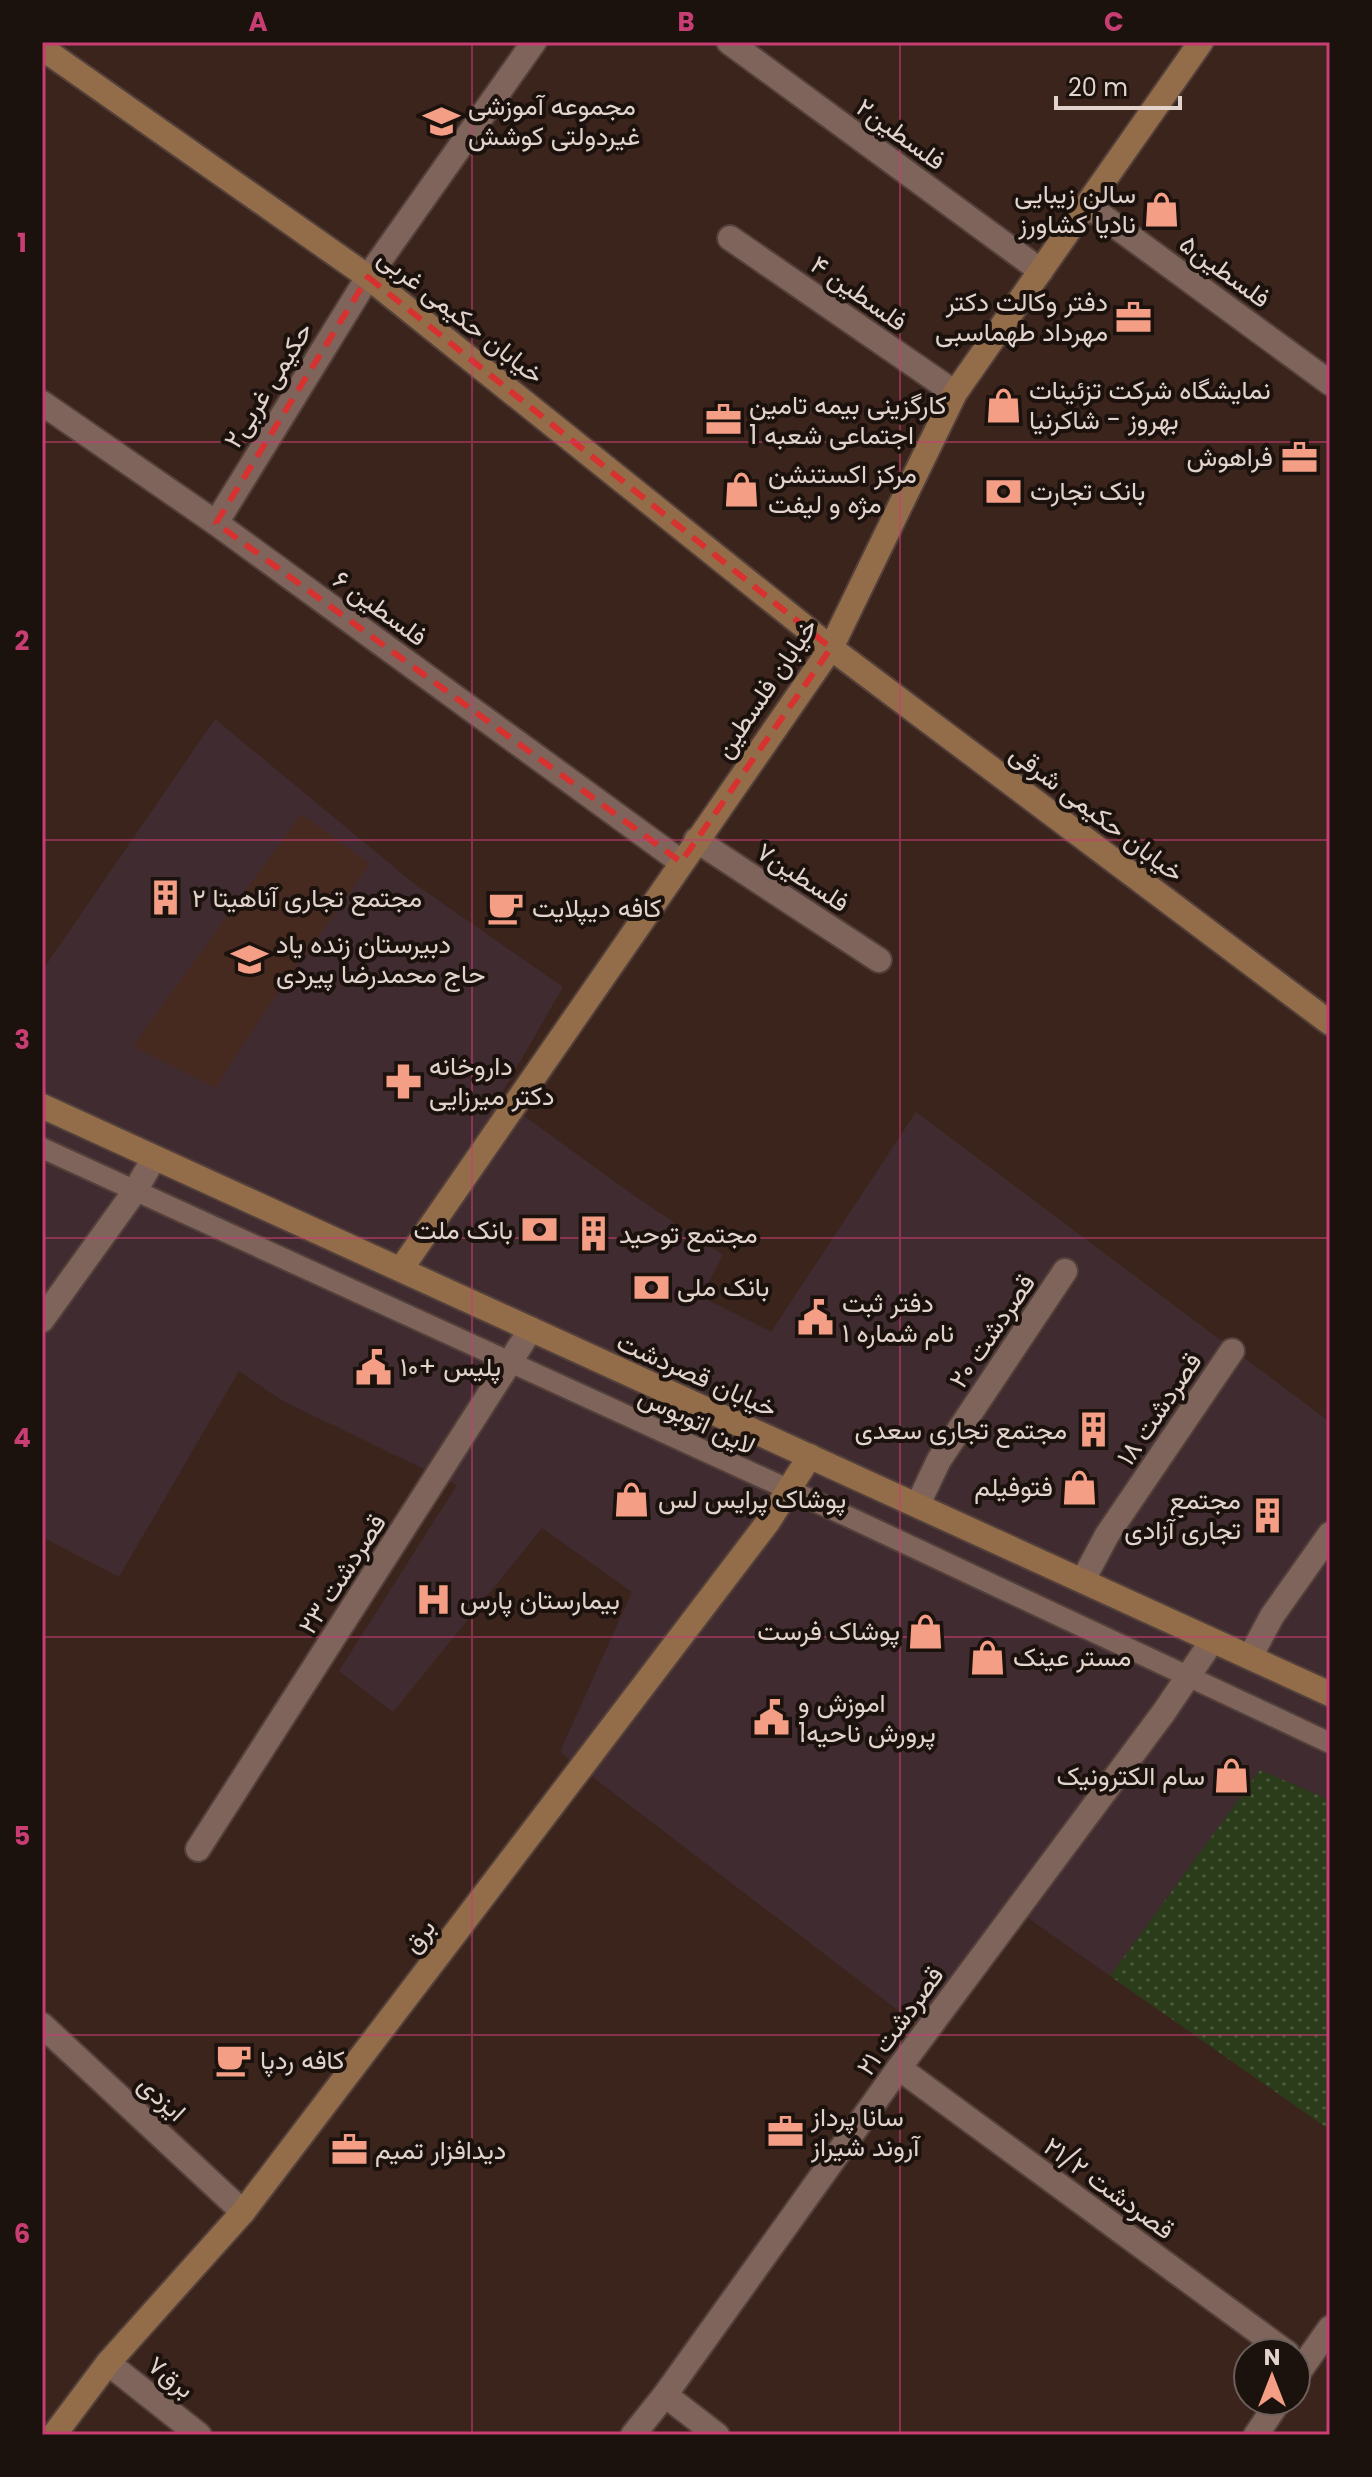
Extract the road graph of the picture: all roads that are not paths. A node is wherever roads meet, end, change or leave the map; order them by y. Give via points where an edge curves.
1 (534, 42) edge
2 (729, 42) edge
3 (1201, 42) edge
4 (42, 48) edge
5 (1087, 205) junction
6 (730, 238) dead end
7 (1041, 271) junction
8 (368, 277) junction
9 (1330, 383) edge
10 (955, 393) junction
11 (42, 403) edge
12 (216, 523) junction
13 (831, 648) junction
14 (696, 840) junction
15 (681, 862) junction
16 (879, 960) dead end
17 (1330, 1023) edge
18 (42, 1106) edge
19 (42, 1148) edge
20 (154, 1158) junction
21 (135, 1191) junction
22 (401, 1269) junction
23 (1065, 1271) dead end
24 (42, 1320) edge
25 (531, 1329) junction
26 (1232, 1351) dead end
27 (510, 1363) junction
28 (810, 1456) junction
29 (789, 1492) junction
30 (918, 1504) junction
31 (1330, 1534) edge
32 (1083, 1580) junction
33 (1212, 1641) junction
34 (1250, 1657) junction
35 (1187, 1677) junction
36 (1330, 1694) edge
37 (1330, 1743) edge
38 (198, 1849) dead end
39 (42, 2025) edge
40 (899, 2068) junction
41 (243, 2212) junction
42 (1330, 2328) edge
43 (1259, 2337) edge
44 (1312, 2347) edge
45 (108, 2363) junction
46 (665, 2395) junction
47 (1268, 2417) edge
48 (54, 2435) edge
49 (199, 2435) edge
50 (633, 2435) edge
51 (717, 2435) edge
52 (1256, 2435) edge

1 - 8 street, حکیمی غربی۲
2 - 7 street, فلسطین۲
3 - 5 street, خیابان فلسطین
4 - 8 street, خیابان حکیمی غربی
5 - 7 street, خیابان فلسطین
5 - 9 street, فلسطین۵
6 - 10 street, ۴ فلسطین
7 - 10 street, خیابان فلسطین
8 - 12 street, حکیمی غربی۲
8 - 13 street, خیابان حکیمی غربی
10 - 13 street, خیابان فلسطین
11 - 12 street, فلسطین ۶
12 - 15 street, فلسطین ۶
13 - 14 street, خیابان فلسطین
13 - 17 street, خیابان حکیمی شرقی
14 - 15 street, خیابان فلسطین
14 - 16 street, ۷فلسطین
15 - 22 street, خیابان فلسطین
18 - 20 street, خیابان قصردشت
19 - 21 lane, لاین اتوبوس
20 - 21 street
20 - 22 street, خیابان قصردشت
21 - 24 street
21 - 27 lane, لاین اتوبوس
22 - 25 street, خیابان قصردشت
23 - 30 street, قصردشت ۲۰ via 939,1460
25 - 27 street, قصردشت ۲۳
25 - 28 street, خیابان قصردشت
26 - 32 street, قصردشت ۱۸ via 1107,1535
27 - 29 lane, لاین اتوبوس
27 - 38 street, قصردشت ۲۳
28 - 29 street, برق
28 - 30 street, خیابان قصردشت
29 - 35 lane, لاین اتوبوس
29 - 41 street, برق
30 - 32 street, خیابان قصردشت
31 - 34 street
32 - 33 street, خیابان قصردشت
33 - 34 street, خیابان قصردشت
33 - 35 street, قصردشت ۲۱
34 - 36 street, خیابان قصردشت
35 - 37 lane, لاین اتوبوس
35 - 40 street, قصردشت ۲۱
39 - 41 street, ایزدی
40 - 43 street, قصردشت ۲۱/۲
40 - 46 street, قصردشت ۲۱
41 - 45 street, برق
42 - 44 street
45 - 48 street, برق
45 - 49 street, برق۷
46 - 50 street, قصردشت ۲۱
46 - 51 street
47 - 52 street

